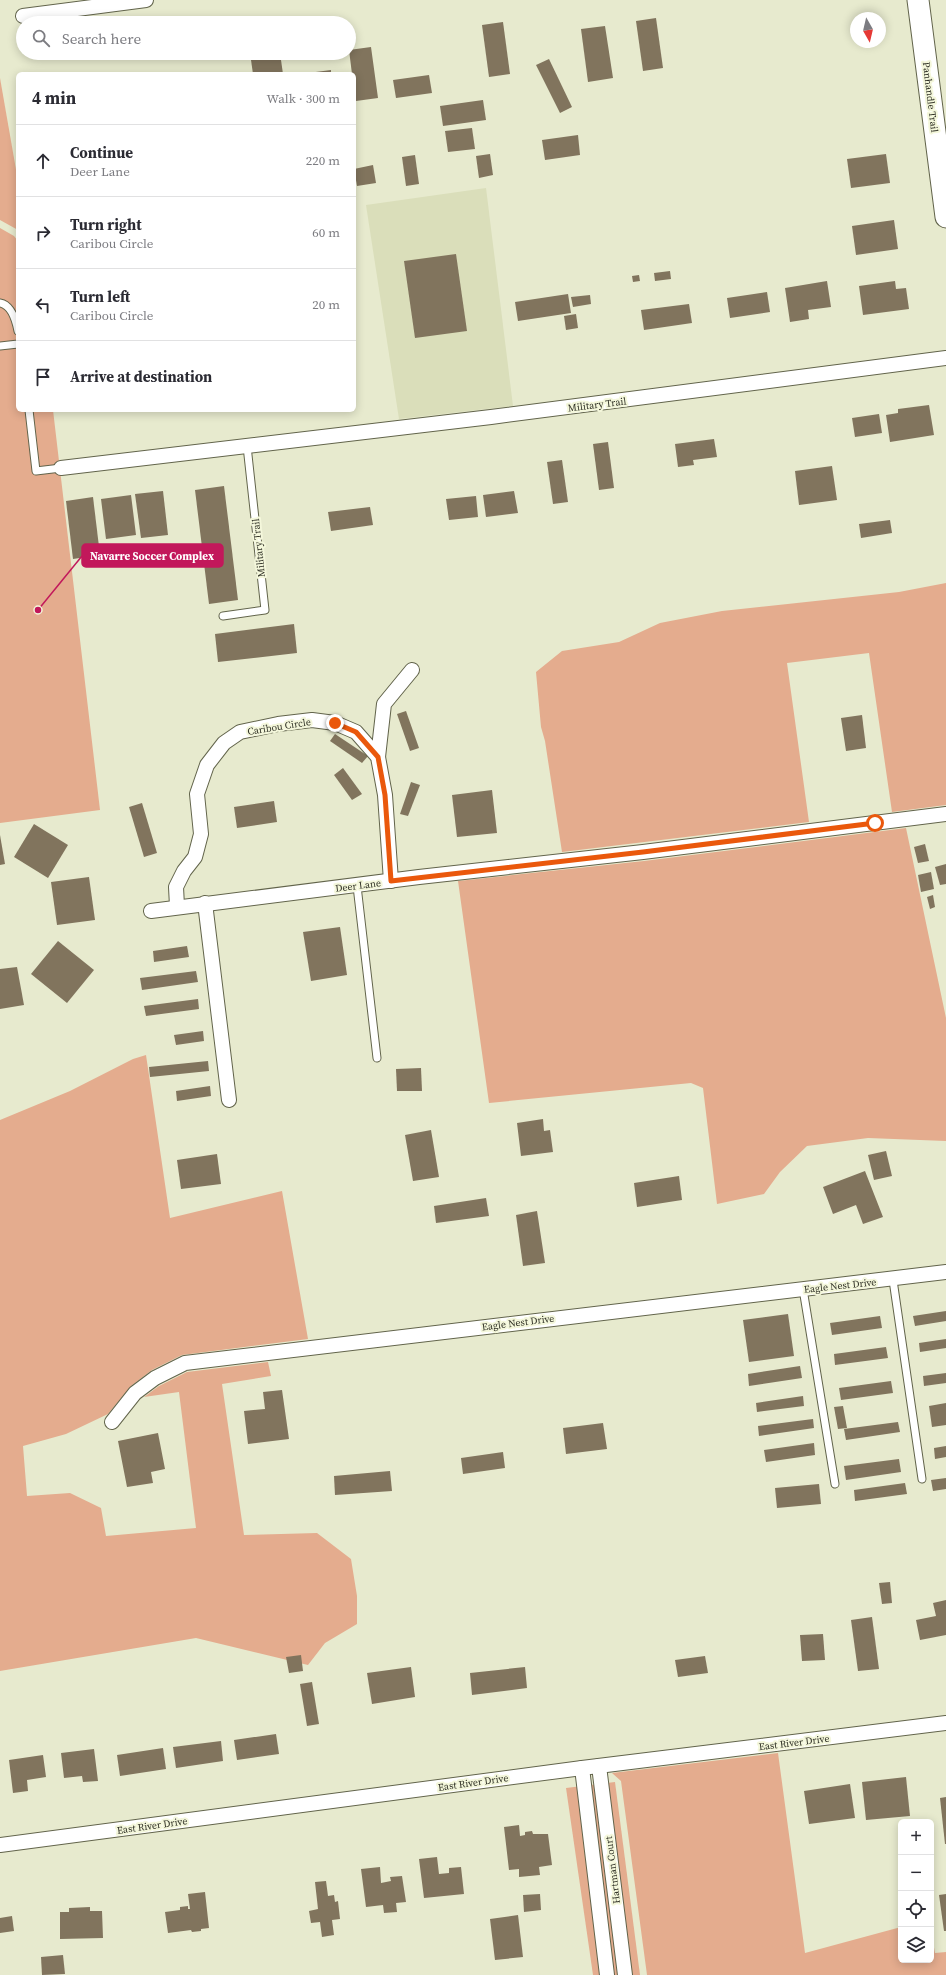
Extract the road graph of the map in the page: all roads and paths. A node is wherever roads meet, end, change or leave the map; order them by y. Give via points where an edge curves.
1 (146, 0) edge
2 (918, 0) edge
3 (23, 16) dead end
4 (946, 217) edge
5 (0, 303) edge
6 (16, 324) edge
7 (16, 344) edge
8 (0, 346) edge
9 (946, 358) edge
10 (29, 412) edge
11 (247, 446) junction
12 (61, 468) joint
13 (223, 616) dead end
14 (412, 670) dead end
15 (378, 757) junction
16 (946, 814) edge
17 (391, 881) junction
18 (357, 886) junction
19 (205, 903) junction
20 (177, 906) junction
21 (150, 911) dead end
22 (377, 1058) dead end
23 (229, 1100) dead end
24 (946, 1272) edge
25 (893, 1280) junction
26 (803, 1289) junction
27 (112, 1422) dead end
28 (922, 1479) dead end
29 (835, 1484) dead end
30 (946, 1723) edge
31 (599, 1766) junction
32 (582, 1768) junction
33 (0, 1845) edge
34 (607, 1975) edge
35 (625, 1975) edge

1 - 3 street
2 - 4 street, Panhandle Trail
5 - 6 lane via 9,308
7 - 8 lane
9 - 11 street, Military Trail
10 - 12 lane via 36,471
11 - 12 street, Military Trail
11 - 13 lane, Military Trail via 265,610
14 - 15 street via 384,704
15 - 17 street via 385,795
15 - 20 street, Caribou Circle via 356,732 335,723 312,720 240,732 224,743 207,765 197,794 201,834 195,857 176,887
16 - 17 street, Deer Lane
17 - 18 street, Deer Lane
18 - 19 street, Deer Lane
18 - 22 lane
19 - 20 street, Deer Lane
19 - 23 street
20 - 21 street, Deer Lane
24 - 25 street, Eagle Nest Drive
25 - 26 street, Eagle Nest Drive
25 - 28 lane
26 - 27 street, Eagle Nest Drive via 185,1363 155,1378 135,1393
26 - 29 lane
30 - 31 street, East River Drive
31 - 32 street, East River Drive
31 - 35 street, Hartman Court
32 - 33 street, East River Drive
32 - 34 street, Hartman Court

